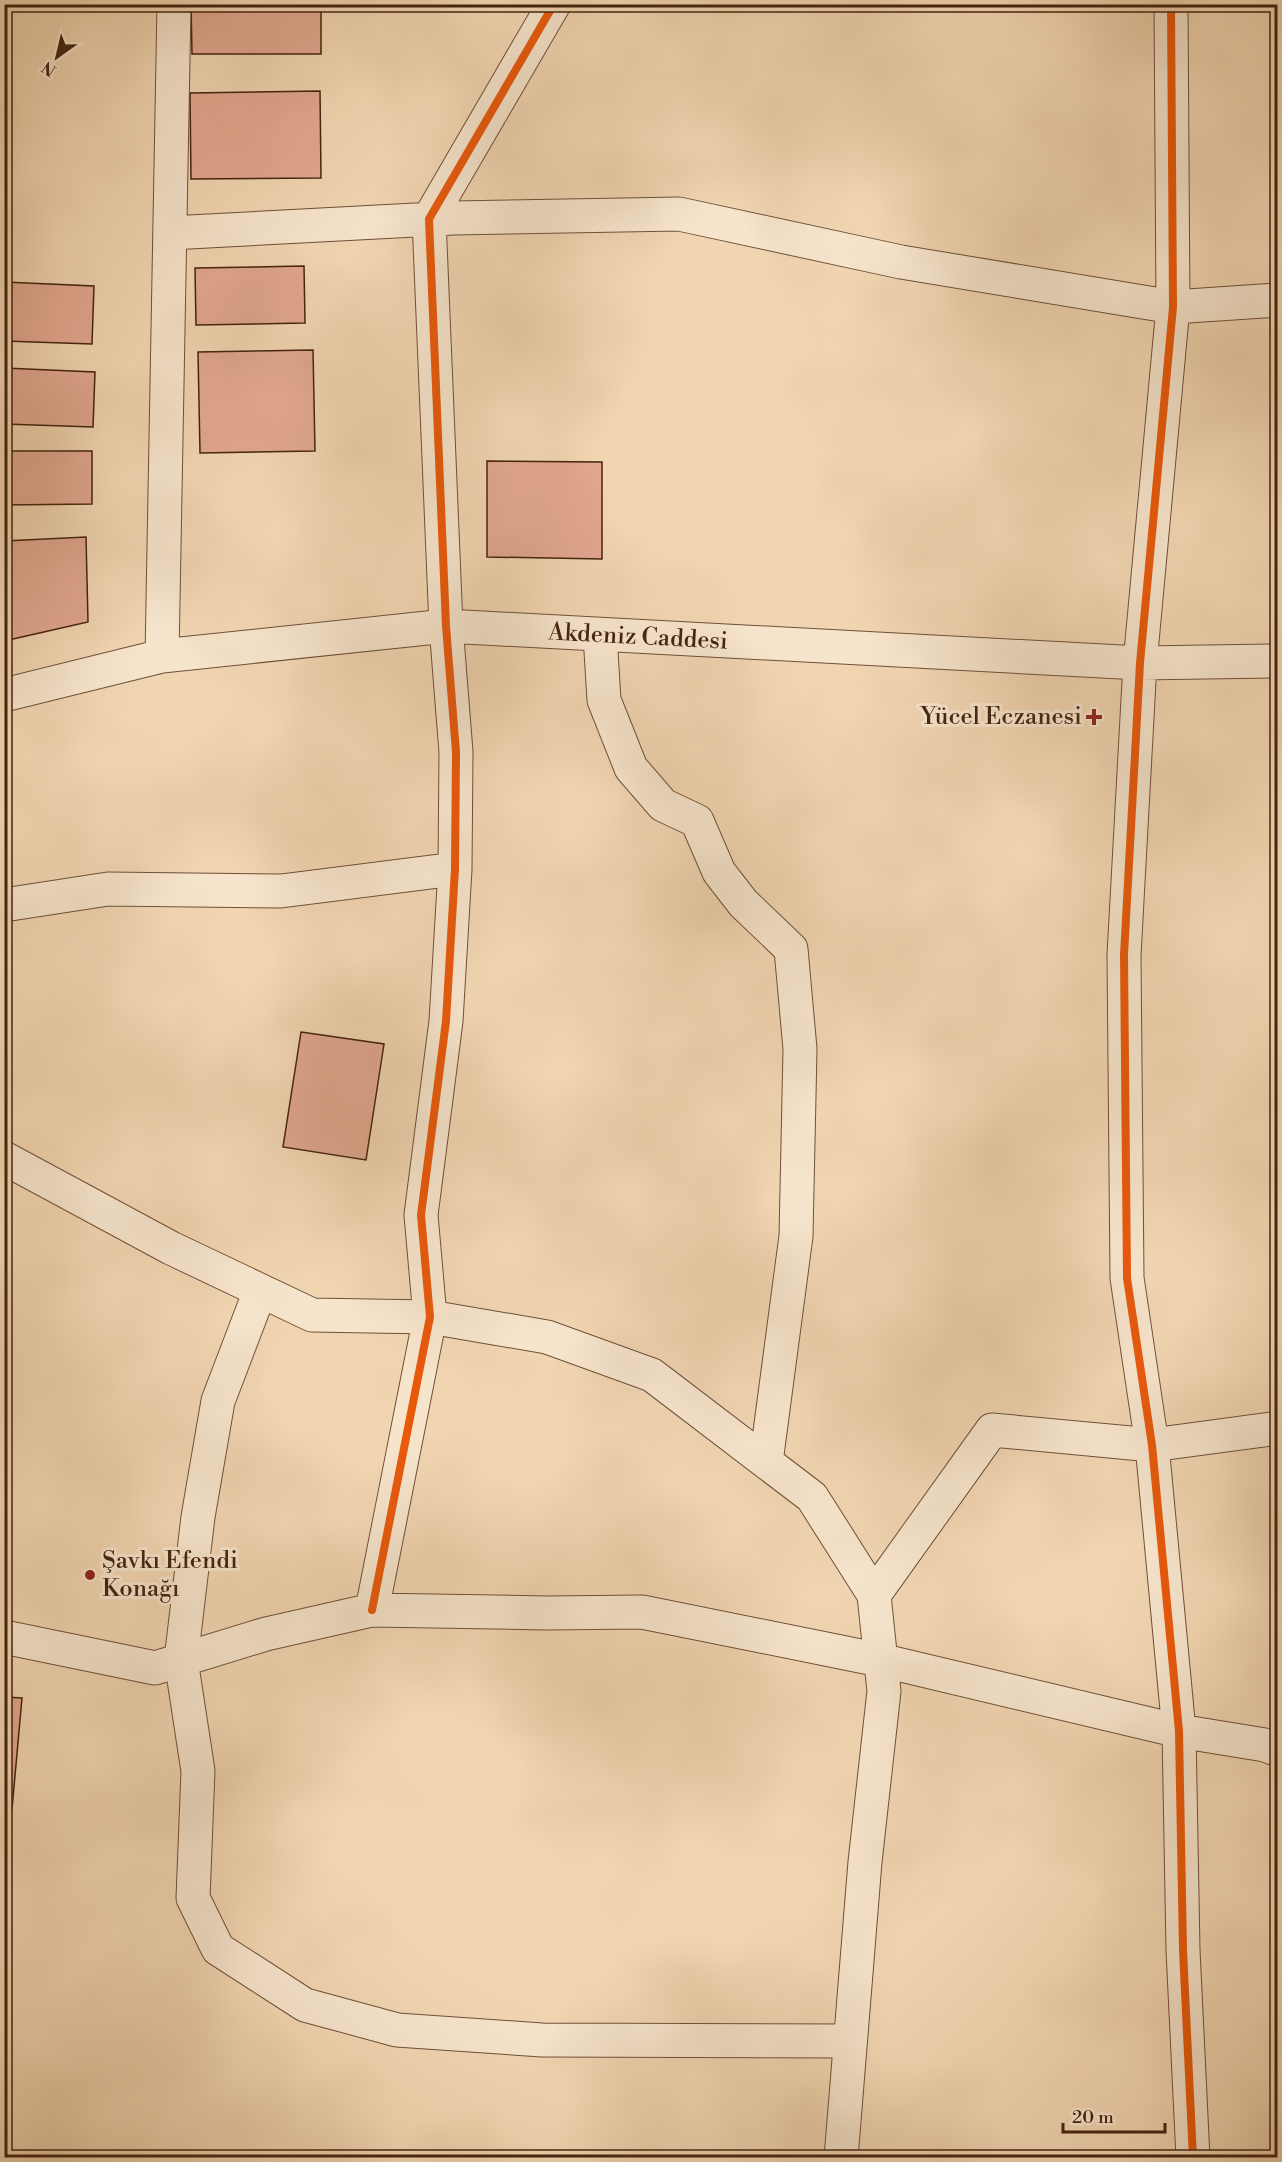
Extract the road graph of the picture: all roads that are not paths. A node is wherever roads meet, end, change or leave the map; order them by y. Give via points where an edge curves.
1 (174, 4) edge
2 (554, 4) edge
3 (1171, 4) edge
4 (429, 219) junction
5 (170, 233) junction
6 (1278, 300) edge
7 (1173, 307) junction
8 (446, 626) junction
9 (600, 635) junction
10 (162, 656) junction
11 (1278, 661) edge
12 (1140, 663) junction
13 (4, 695) edge
14 (455, 869) junction
15 (4, 905) edge
16 (4, 1158) edge
17 (260, 1291) junction
18 (430, 1317) junction
19 (1278, 1428) edge
20 (1152, 1445) junction
21 (766, 1462) junction
22 (874, 1595) junction
23 (372, 1610) junction
24 (4, 1637) edge
25 (182, 1660) junction
26 (880, 1660) junction
27 (1179, 1731) junction
28 (1278, 1750) edge
29 (850, 2041) junction
30 (841, 2157) edge
31 (1193, 2157) edge

1 - 5 street
2 - 4 street
3 - 7 street
4 - 5 street
4 - 7 street via 679,214 901,262
4 - 8 street
5 - 10 street
6 - 7 street
7 - 12 street
8 - 9 street, Akdeniz Caddesi
8 - 10 street, Akdeniz Caddesi
8 - 14 street via 456,752
9 - 12 street, Akdeniz Caddesi
9 - 21 street via 604,700 631,768 663,805 697,820 719,872 743,903 791,949 800,1049 796,1236
10 - 13 street, Akdeniz Caddesi
11 - 12 street, Akdeniz Caddesi
12 - 20 street via 1124,955 1127,1278
14 - 15 street via 281,891 108,889
14 - 18 street via 446,1021 421,1215
16 - 17 street
17 - 18 street via 312,1315
17 - 25 street via 218,1401 198,1517
18 - 21 street via 547,1337 652,1375
18 - 23 street
19 - 20 street
20 - 22 street via 992,1430
20 - 27 street
21 - 22 street via 812,1497
22 - 26 street
23 - 25 street via 266,1634
23 - 26 street via 642,1612
24 - 25 street via 156,1668
25 - 29 street via 198,1771 193,1898 218,1949 305,2005 397,2030 542,2040
26 - 27 street
26 - 29 street via 884,1691
27 - 28 street via 1265,1744
27 - 31 street via 1183,1950
29 - 30 street

